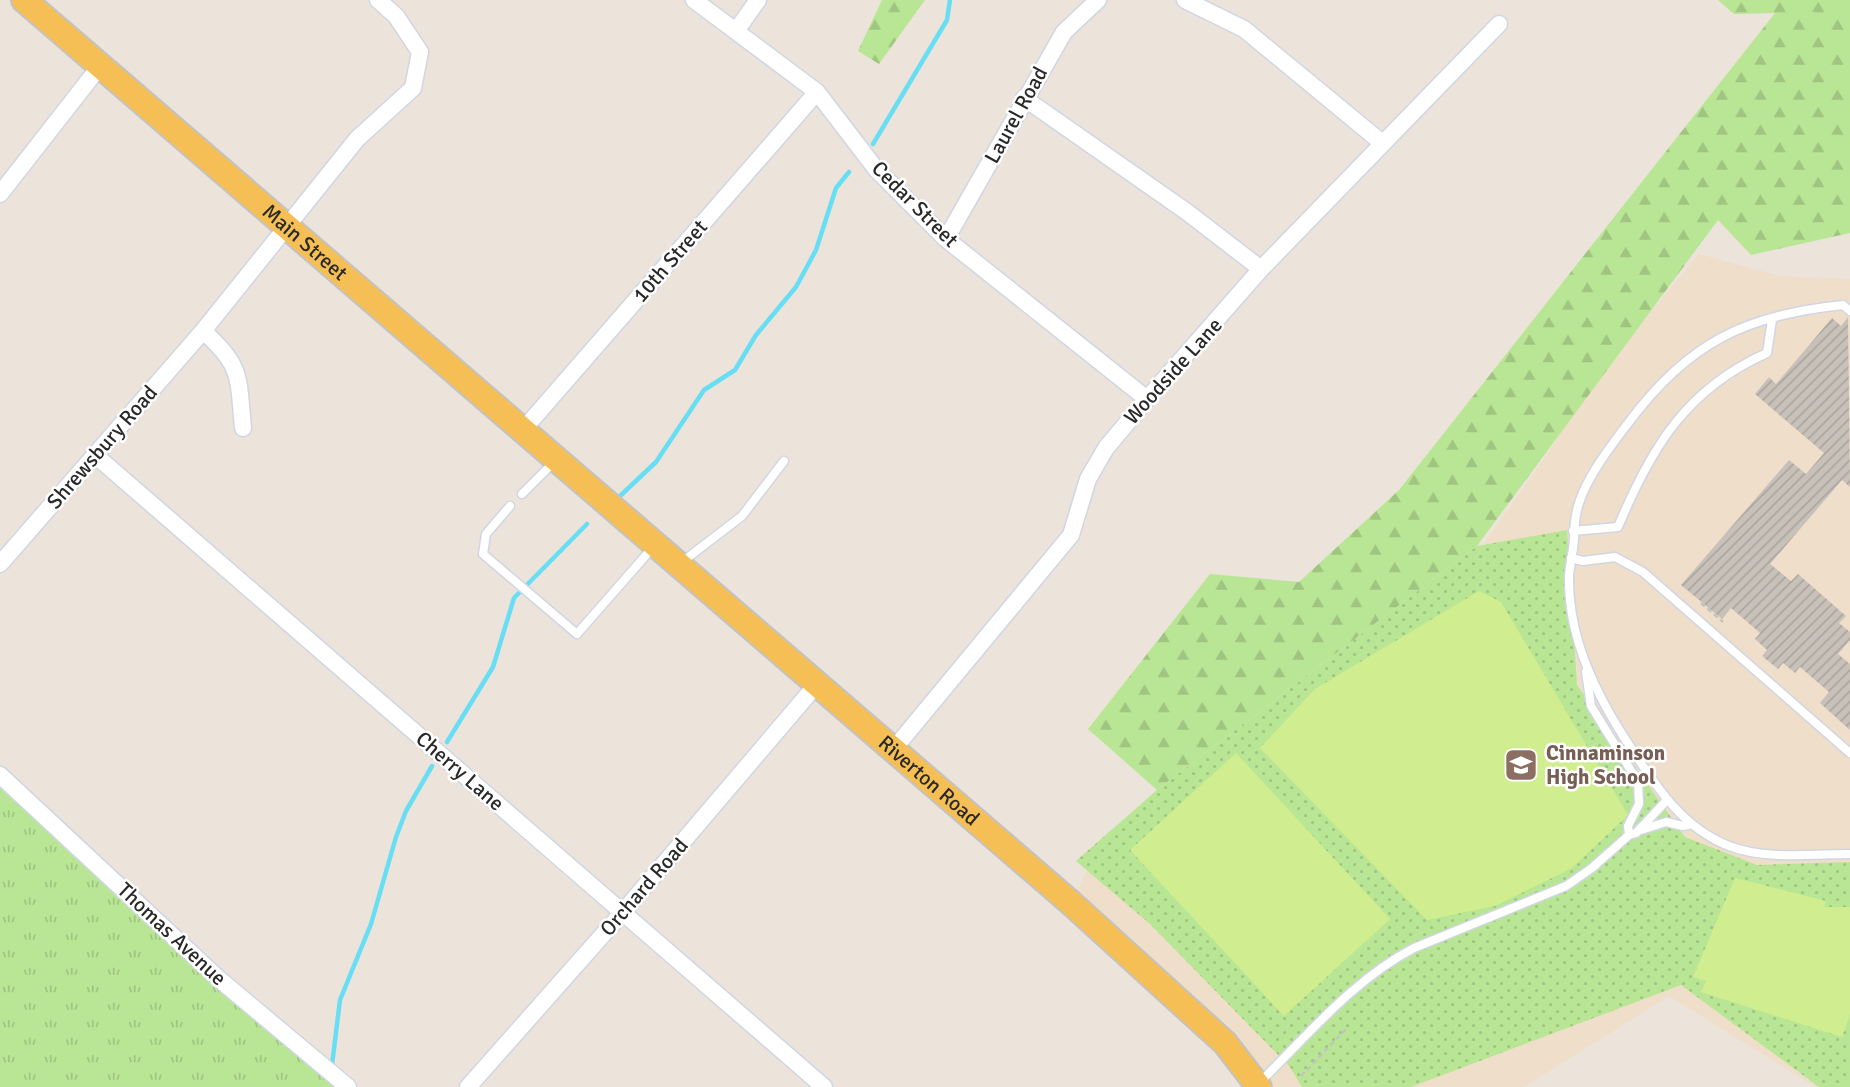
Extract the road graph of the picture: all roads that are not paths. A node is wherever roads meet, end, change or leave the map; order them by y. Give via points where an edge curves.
1 (24, 0) edge
2 (378, 0) edge
3 (694, 0) edge
4 (758, 0) edge
5 (1098, 0) edge
6 (1185, 0) edge
7 (1499, 24) dead end
8 (736, 32) junction
9 (100, 66) junction
10 (817, 92) junction
11 (1024, 98) junction
12 (1381, 142) junction
13 (0, 194) edge
14 (287, 227) junction
15 (946, 239) junction
16 (1261, 269) junction
17 (1850, 311) edge
18 (1772, 320) junction
19 (203, 331) junction
20 (1147, 399) junction
21 (243, 428) dead end
22 (523, 430) junction
23 (95, 454) junction
24 (557, 459) junction
25 (784, 461) dead end
26 (587, 484) joint
27 (522, 494) dead end
28 (510, 506) dead end
29 (1573, 531) junction
30 (656, 544) junction
31 (1571, 558) junction
32 (0, 564) edge
33 (680, 564) junction
34 (1584, 662) junction
35 (817, 684) junction
36 (893, 750) junction
37 (1850, 753) edge
38 (0, 775) edge
39 (1667, 800) junction
40 (1688, 825) junction
41 (1632, 834) junction
42 (1850, 854) edge
43 (623, 912) junction
44 (1258, 1086) edge
45 (348, 1087) edge
46 (468, 1087) edge
47 (824, 1087) edge

1 - 9 main road, Main Street
2 - 14 street, Shrewsbury Road via 396,16 420,52 413,88 358,139
3 - 8 street, Cedar Street
4 - 8 street
5 - 11 street, Laurel Road via 1064,32
6 - 12 street via 1244,29
7 - 12 street, Woodside Lane
8 - 10 street, Cedar Street
9 - 13 street
9 - 14 main road, Main Street
10 - 15 street, Cedar Street via 876,169
10 - 22 street, 10th Street
11 - 15 street, Laurel Road
11 - 16 street
12 - 16 street, Woodside Lane
14 - 19 street, Shrewsbury Road
14 - 22 main road, Main Street
15 - 20 street, Cedar Street
16 - 20 street, Woodside Lane
17 - 18 lane via 1843,305 1810,308
18 - 29 lane via 1732,330 1695,352 1650,393 1609,448 1579,502
18 - 29 lane via 1767,353 1746,362 1684,411 1662,438 1618,527
19 - 21 street via 225,350 238,372
19 - 23 street, Shrewsbury Road
20 - 36 street, Woodside Lane via 1106,448 1088,479 1071,535
22 - 24 main road, Main Street
23 - 32 street, Shrewsbury Road
23 - 43 street, Cherry Lane
24 - 26 main road, Main Street
24 - 27 lane
25 - 33 lane via 742,516
26 - 30 main road, Riverton Road
28 - 30 lane via 486,534 483,554 577,634
29 - 31 lane
30 - 33 main road, Riverton Road
31 - 34 lane via 1572,617
31 - 37 lane via 1583,561 1615,556 1643,572
33 - 35 main road, Riverton Road
34 - 39 lane via 1624,737
34 - 41 lane via 1591,706 1637,782 1639,804 1628,827
35 - 36 main road, Riverton Road
35 - 43 street, Orchard Road
36 - 44 main road, Riverton Road via 1214,1032
38 - 45 street, Thomas Avenue via 219,979
39 - 40 lane
39 - 41 lane
40 - 41 lane via 1666,822
40 - 42 lane via 1742,850
41 - 44 lane via 1566,886 1391,961
43 - 46 street, Orchard Road
43 - 47 street, Cherry Lane

